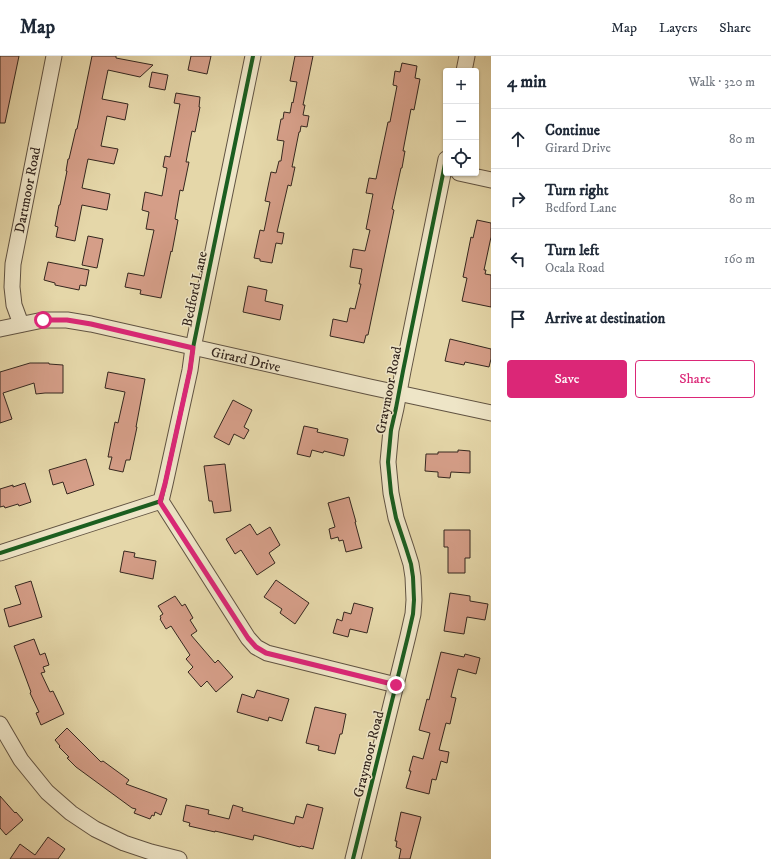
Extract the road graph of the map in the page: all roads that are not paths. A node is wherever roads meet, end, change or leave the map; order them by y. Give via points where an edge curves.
1 (54, 56) edge
2 (253, 56) edge
3 (467, 56) edge
4 (465, 68) edge
5 (443, 176) edge
6 (473, 176) edge
7 (491, 180) edge
8 (21, 324) junction
9 (0, 329) edge
10 (193, 348) junction
11 (399, 393) junction
12 (491, 413) edge
13 (160, 502) junction
14 (0, 553) edge
15 (396, 685) junction
16 (0, 724) edge
17 (179, 859) edge
18 (353, 859) edge

1 - 8 street, Dartmoor Road via 12,264 14,305
2 - 10 street, Bedford Lane
3 - 4 street
5 - 11 street, Graymoor Road
6 - 7 street
8 - 9 street, Girard Drive
8 - 10 street, Girard Drive via 43,320 67,320
10 - 11 street, Girard Drive
10 - 13 street, Bedford Lane
11 - 12 street, Girard Drive
11 - 15 street, Graymoor Road via 391,430 388,462 396,518 411,564 414,600
13 - 14 street
13 - 15 street via 256,647 266,653
15 - 18 street, Graymoor Road
16 - 17 street via 21,760 47,792 71,813 95,829 124,843

